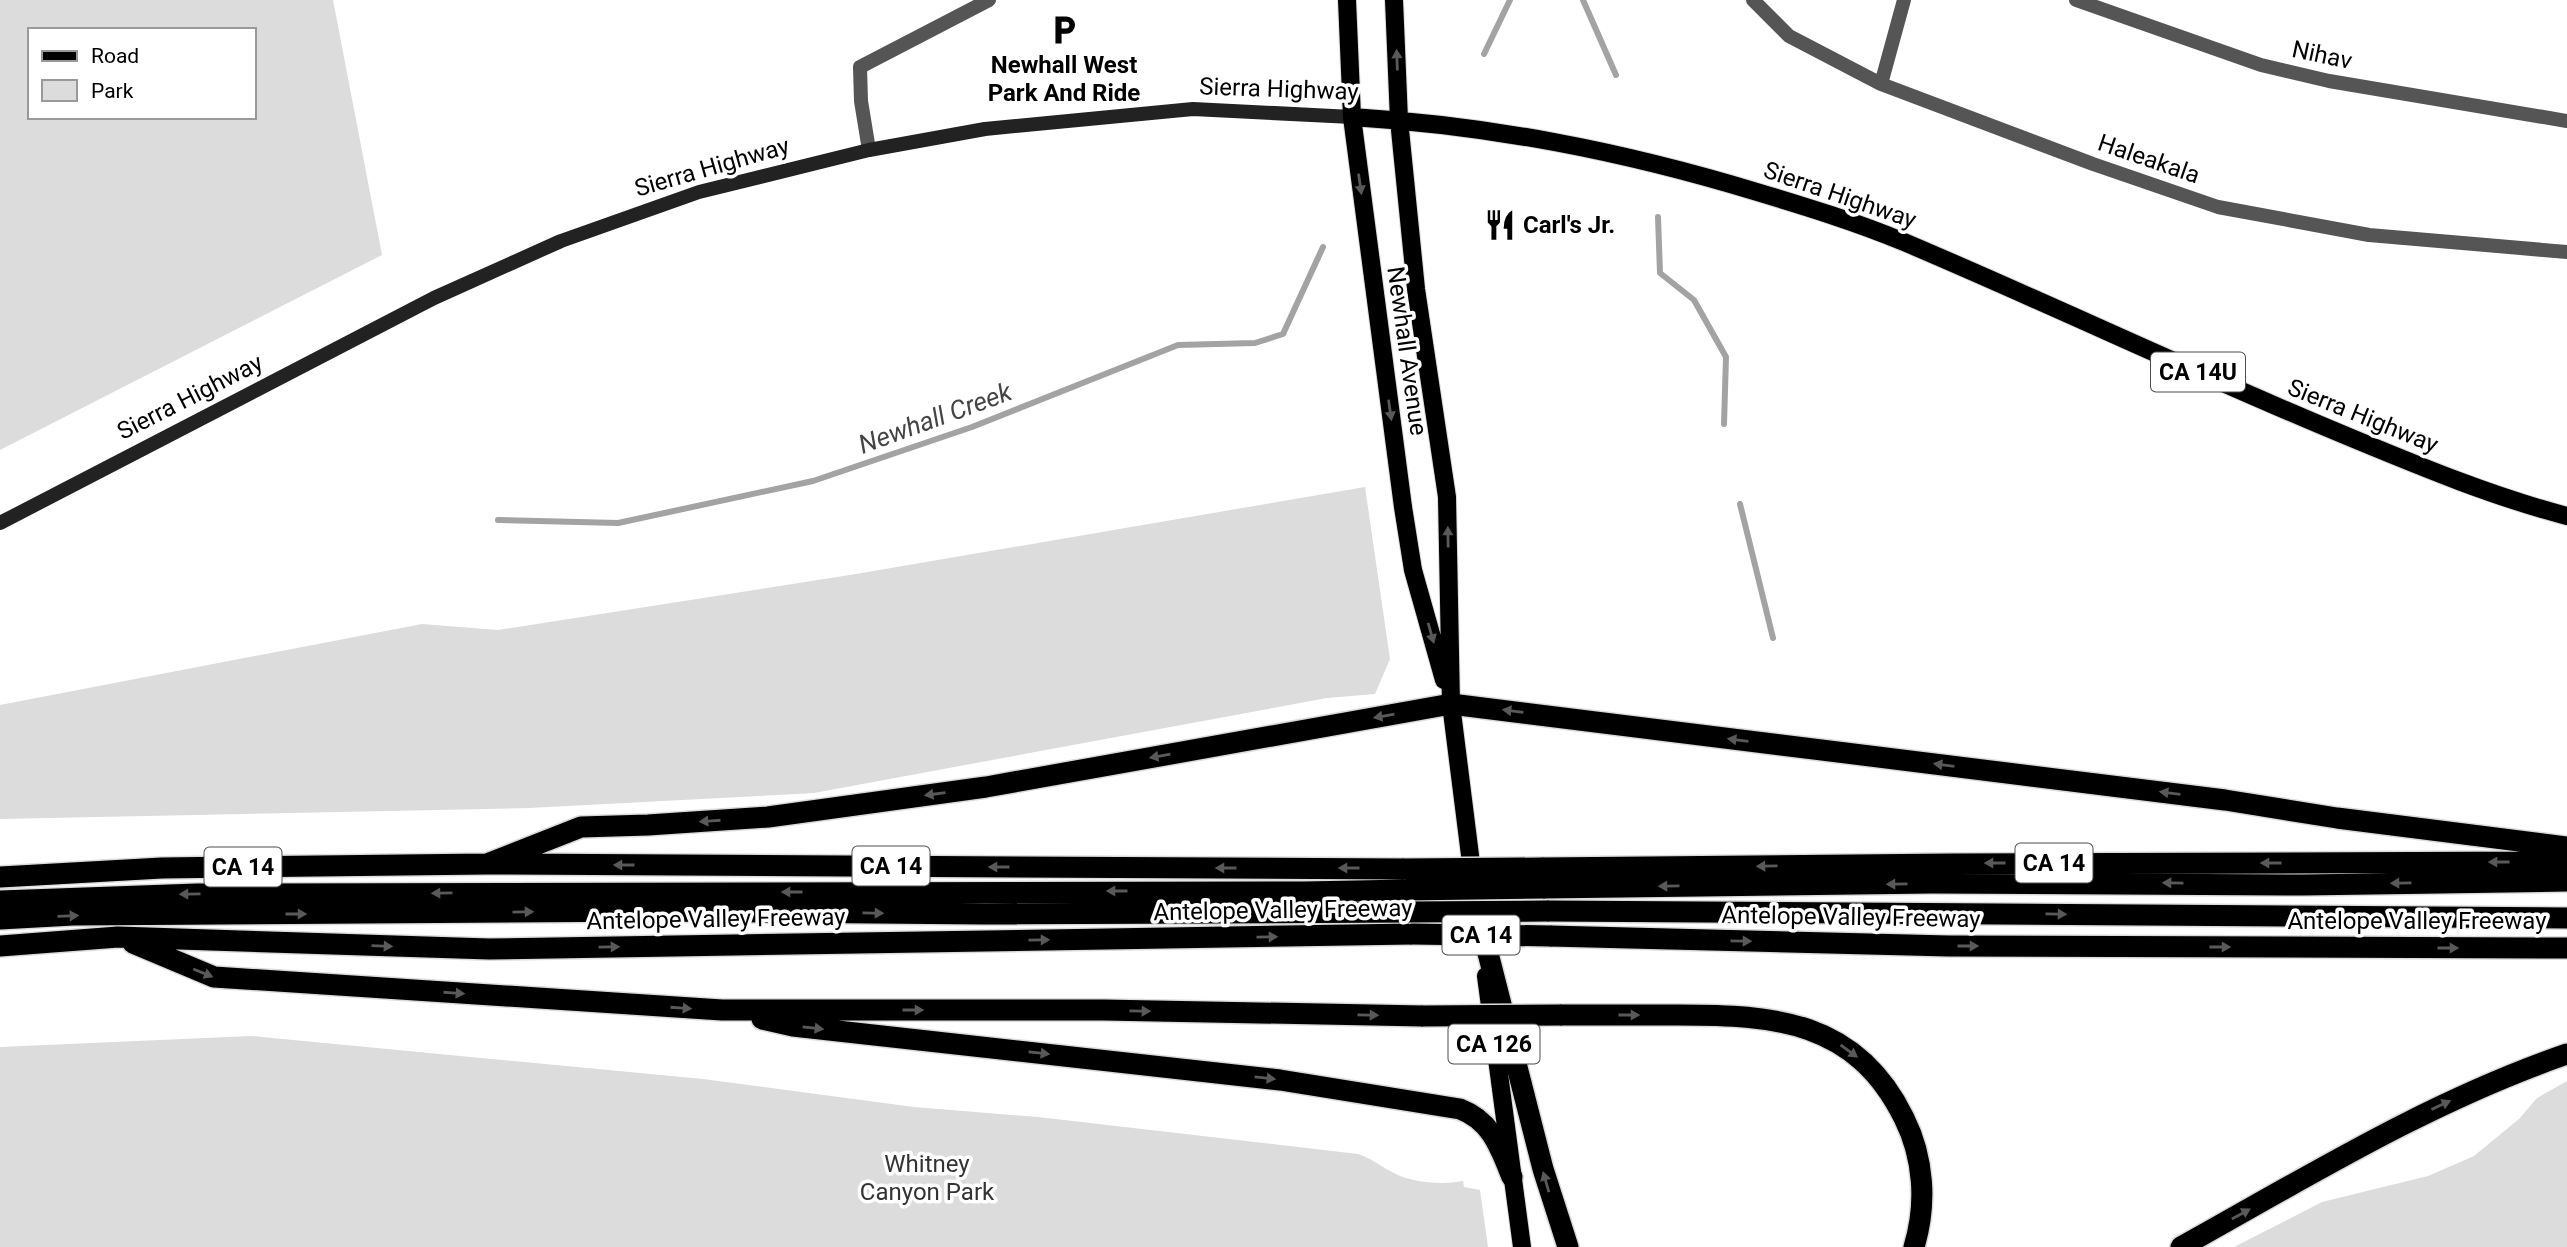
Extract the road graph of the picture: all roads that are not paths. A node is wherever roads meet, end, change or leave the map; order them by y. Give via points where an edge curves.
1 (989, 0) edge
2 (1347, 0) edge
3 (1394, 0) edge
4 (1753, 0) edge
5 (1904, 0) edge
6 (2076, 0) edge
7 (1881, 83) junction
8 (1352, 117) junction
9 (1399, 120) junction
10 (2567, 121) edge
11 (869, 150) junction
12 (2567, 252) edge
13 (2567, 516) edge
14 (0, 523) edge
15 (1451, 704) junction
16 (2567, 847) edge
17 (2567, 862) edge
18 (487, 864) junction
19 (0, 877) edge
20 (1543, 878) junction
21 (1405, 879) junction
22 (2567, 881) edge
23 (0, 901) edge
24 (1477, 911) junction
25 (2567, 918) edge
26 (0, 919) edge
27 (118, 937) junction
28 (0, 946) edge
29 (2567, 948) edge
30 (722, 1010) junction
31 (2567, 1055) edge
32 (1512, 1177) junction
33 (1522, 1247) edge
34 (1568, 1247) edge
35 (1914, 1247) edge
36 (2181, 1247) edge

1 - 11 street via 860,67
2 - 8 main road, Newhall Avenue
9 -> 3 main road, Newhall Avenue
4 - 7 street, Haleakala via 1788,36
5 - 7 street
6 - 10 street, Nihav via 2274,68
7 - 12 street, Haleakala via 2218,207 2369,235
8 - 9 main road, Sierra Highway
8 - 11 main road, Sierra Highway via 1193,109 985,129
8 -> 15 main road, Newhall Avenue via 1413,570
9 - 13 main road, Sierra Highway / CA 14U via 1596,149 1672,166 1834,215 2285,411 2462,483
15 -> 9 main road, Newhall Avenue via 1447,497 1416,289
11 - 14 main road, Sierra Highway via 699,192 561,241 434,298
16 -> 15 highway via 2198,796
15 -> 18 highway via 986,787 768,817 581,827
15 - 24 main road, Newhall Avenue / CA 126
17 -> 20 highway, Antelope Valley Freeway / CA 14 via 1952,863
18 - 19 highway, Antelope Valley Freeway / CA 14 via 162,868
21 -> 18 highway, Antelope Valley Freeway / CA 14
20 - 21 highway, Antelope Valley Freeway / CA 14, bridge
22 -> 20 highway via 2304,885
21 -> 23 highway via 197,894
24 - 32 main road, Newhall Avenue / CA 126
34 -> 24 highway via 1543,1169
26 -> 25 highway, bridge via 643,911
27 - 28 highway, Antelope Valley Freeway / CA 14
27 -> 29 highway, Antelope Valley Freeway / CA 14, bridge via 489,949 1412,934 1949,946
27 -> 30 highway via 214,978
30 -> 32 highway via 793,1026 1280,1080 1460,1108 1485,1123
30 -> 35 highway, bridge via 1768,1018 1829,1037 1879,1078 1897,1104 1919,1161 1922,1194
36 -> 31 highway via 2408,1121
32 - 33 main road, Newhall Avenue / CA 126

